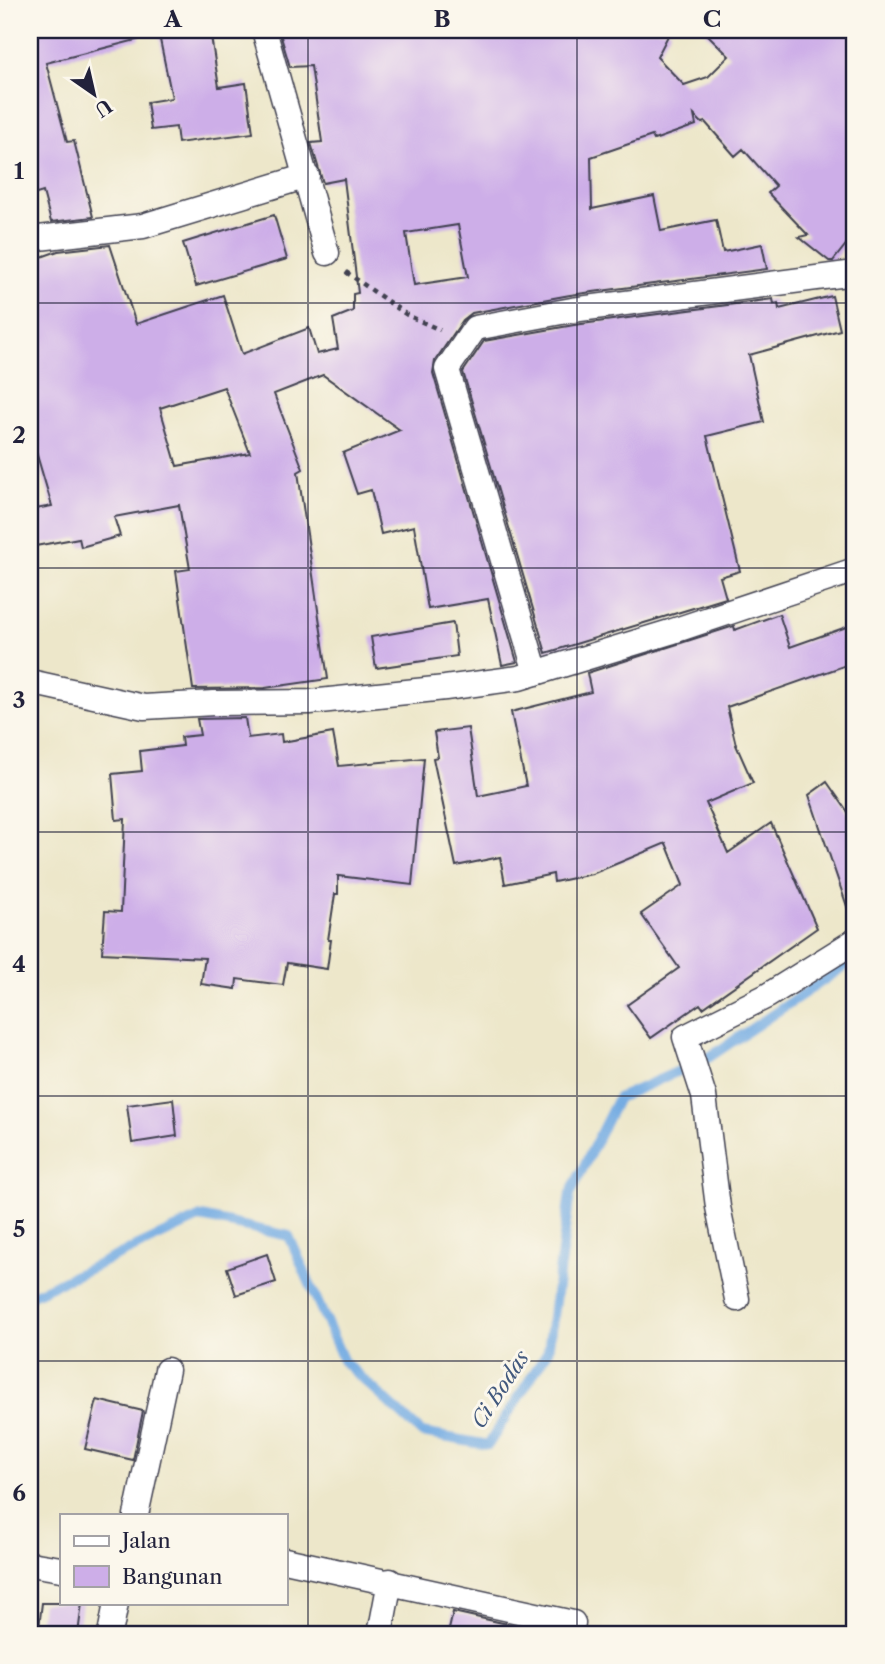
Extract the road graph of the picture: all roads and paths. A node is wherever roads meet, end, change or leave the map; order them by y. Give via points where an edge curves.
1 (264, 30) edge
2 (307, 176) junction
3 (30, 239) edge
4 (327, 253) joint
5 (855, 273) edge
6 (466, 341) junction
7 (855, 570) edge
8 (536, 673) junction
9 (30, 682) edge
10 (855, 941) edge
11 (737, 1299) dead end
12 (167, 1370) dead end
13 (136, 1514) edge
14 (287, 1560) edge
15 (30, 1564) edge
16 (60, 1569) edge
17 (390, 1581) junction
18 (116, 1604) edge
19 (573, 1623) dead end
20 (110, 1634) edge
21 (380, 1634) edge

1 - 2 street
2 - 3 street via 143,226
2 - 4 street
4 - 6 path via 349,276 407,315
5 - 6 street via 559,312 475,328
6 - 8 street via 447,369
7 - 8 street
8 - 9 street via 310,702 144,707
10 - 11 street via 767,996 685,1037 704,1096 718,1207
12 - 13 street
14 - 17 street
15 - 16 street
17 - 19 street
17 - 21 street
18 - 20 street

